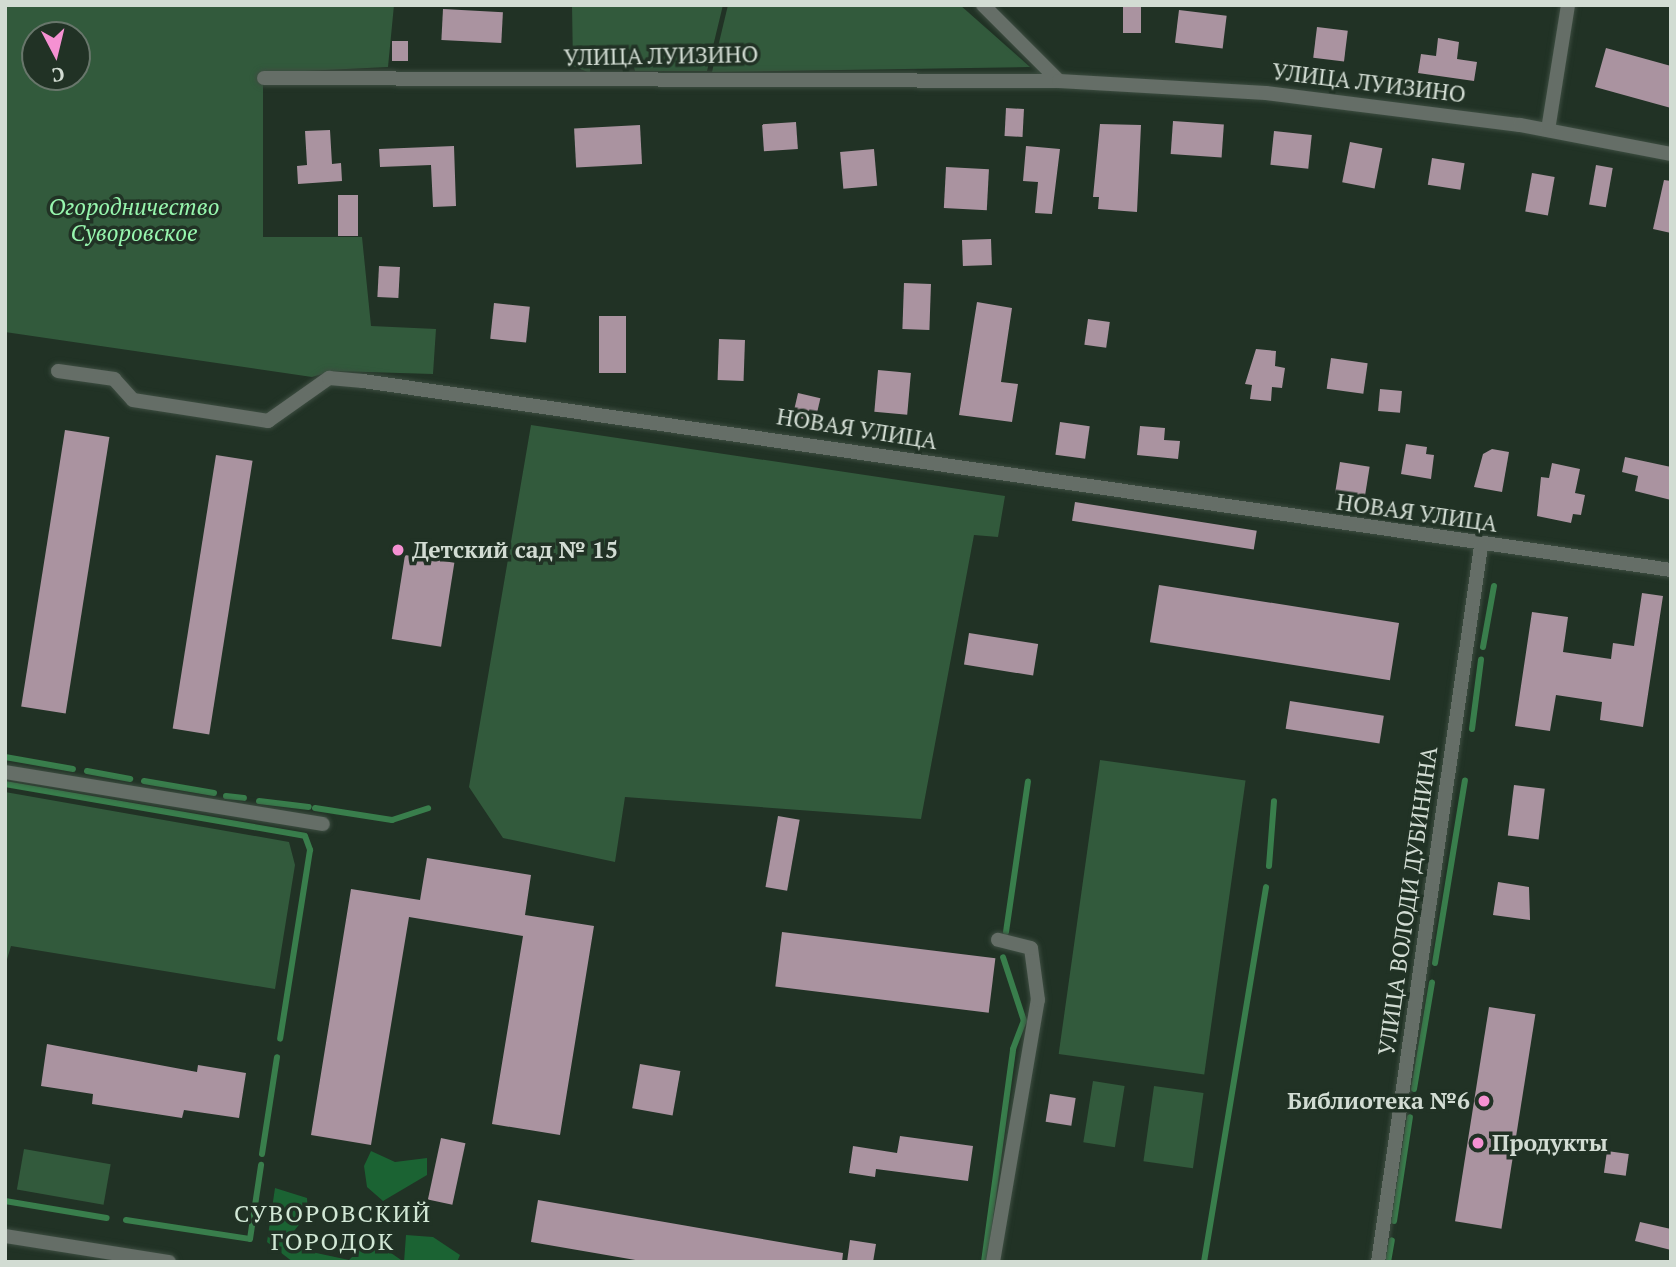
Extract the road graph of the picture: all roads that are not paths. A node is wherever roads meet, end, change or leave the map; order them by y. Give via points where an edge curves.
1 (984, 5) edge
2 (1568, 5) edge
3 (264, 78) dead end
4 (1059, 81) junction
5 (1548, 130) junction
6 (1671, 154) edge
7 (58, 371) dead end
8 (1480, 546) junction
9 (1671, 570) edge
10 (5, 772) edge
11 (323, 824) dead end
12 (998, 940) dead end
13 (5, 1236) edge
14 (169, 1262) edge
15 (993, 1262) edge
16 (1378, 1262) edge

1 - 4 street
2 - 5 street
3 - 4 street, УЛИЦА ЛУИЗИНО
4 - 5 street, УЛИЦА ЛУИЗИНО via 1266,93
5 - 6 street, УЛИЦА ЛУИЗИНО
7 - 8 street, НОВАЯ УЛИЦА via 114,379 133,400 268,421 329,378 363,382
8 - 9 street, НОВАЯ УЛИЦА
8 - 16 street, УЛИЦА ВОЛОДИ ДУБИНИНА
10 - 11 street
12 - 15 street via 1031,948 1038,1000
13 - 14 street

